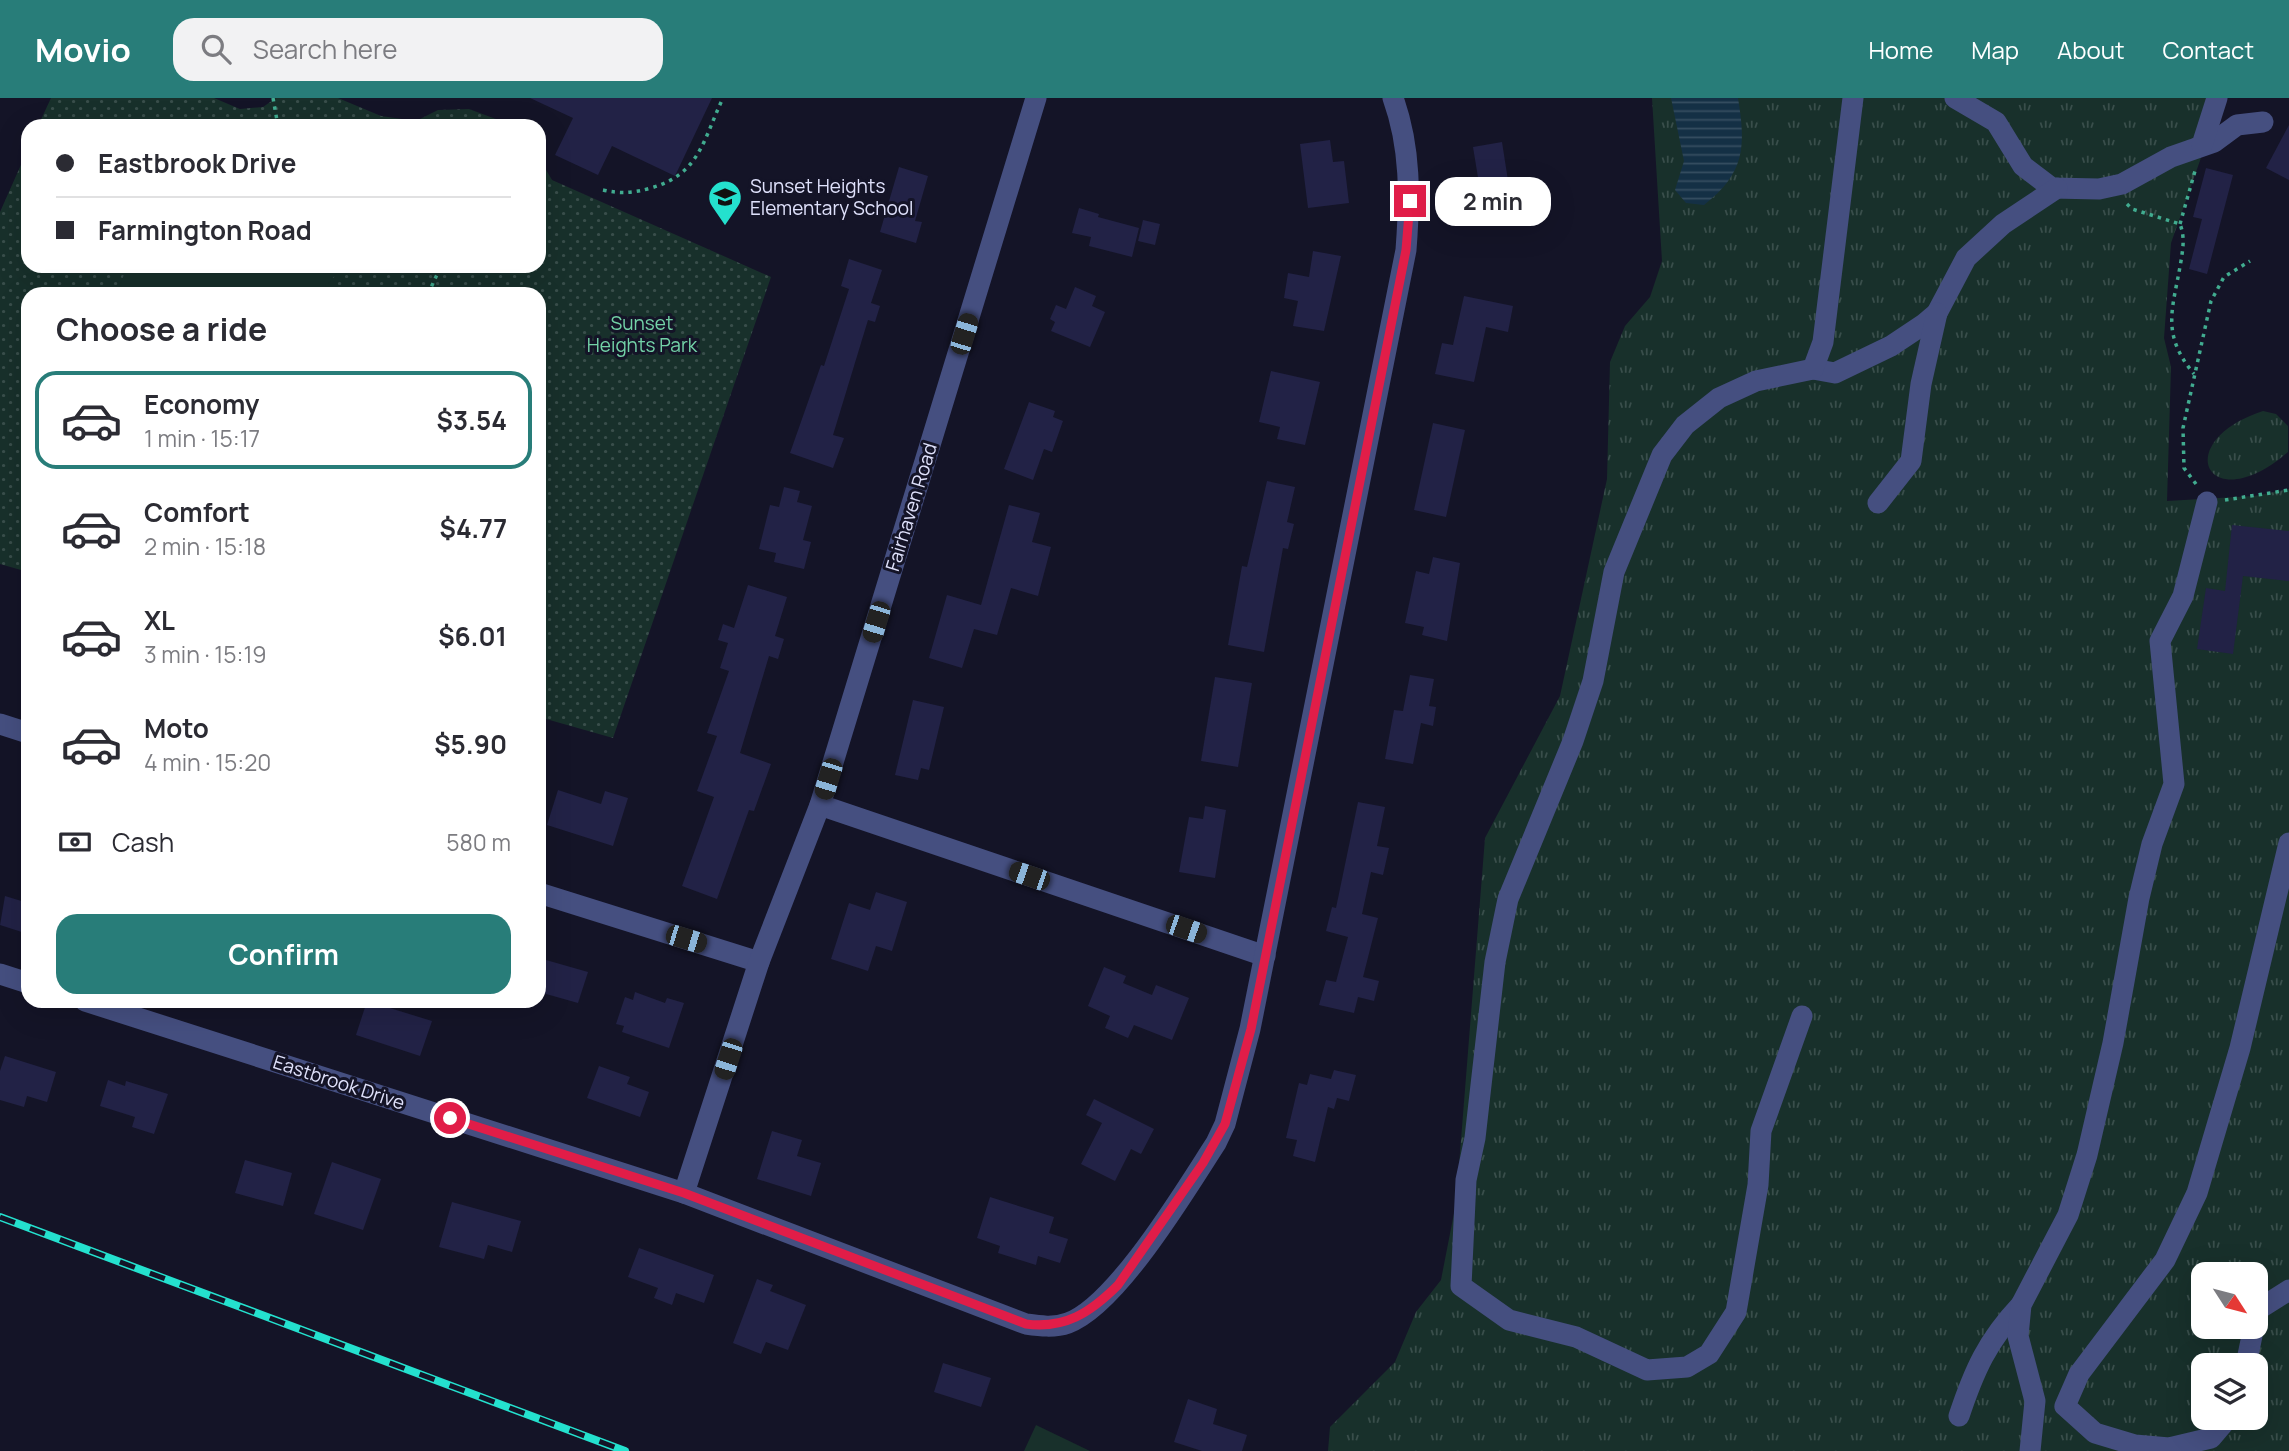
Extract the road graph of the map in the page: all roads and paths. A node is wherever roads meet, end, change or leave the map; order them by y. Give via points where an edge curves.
1 (273, 98) edge
2 (723, 98) edge
3 (1036, 98) edge
4 (1393, 98) edge
5 (1853, 98) edge
6 (1955, 98) edge
7 (2217, 98) edge
8 (277, 119) edge
9 (2263, 122) dead end
10 (2202, 145) junction
11 (2057, 188) junction
12 (2102, 188) junction
13 (603, 190) dead end
14 (2180, 224) junction
15 (2250, 261) dead end
16 (1937, 313) junction
17 (1813, 369) junction
18 (2194, 374) junction
19 (2289, 490) edge
20 (2207, 502) junction
21 (1878, 503) dead end
22 (0, 724) edge
23 (21, 731) edge
24 (820, 805) junction
25 (2289, 843) edge
26 (546, 895) edge
27 (1265, 956) junction
28 (760, 962) junction
29 (0, 974) edge
30 (21, 981) edge
31 (107, 1008) edge
32 (1802, 1016) dead end
33 (684, 1193) junction
34 (2289, 1290) edge
35 (2268, 1303) edge
36 (2021, 1305) junction
37 (1959, 1416) dead end
38 (2218, 1430) edge
39 (2030, 1451) edge

1 - 8 path
2 - 13 path via 684,174 623,195
3 - 24 street, Fairhaven Road
4 - 27 street via 1407,151 1410,201 1406,250
5 - 17 street via 1823,342
6 - 11 street via 1996,122 2023,166
7 - 10 street
9 - 10 street via 2237,125
10 - 12 street via 2143,175
10 - 14 path
11 - 12 street
11 - 16 street via 2003,224 1966,258
12 - 14 path via 2132,209
14 - 18 path via 2183,244 2169,329 2182,360
15 - 18 path via 2224,276 2211,301
16 - 17 street via 1891,346 1835,373
16 - 21 street via 1911,461
17 - 32 street via 1756,381 1719,398 1685,425 1662,455 1614,572 1593,681 1506,911 1495,962 1466,1180 1461,1286 1509,1320 1576,1337 1647,1370 1687,1367 1709,1354 1736,1312 1758,1185 1761,1131
18 - 20 path via 2183,428 2184,468
19 - 20 path
20 - 36 street via 2183,596 2160,641 2174,784 2142,884 2087,1155 2068,1215
22 - 23 street
24 - 27 street
24 - 28 street, Fairhaven Road
25 - 38 street via 2240,1048 2197,1193 2165,1260 2080,1374 2065,1406 2095,1433 2135,1445 2169,1448 2211,1438
26 - 28 street
27 - 33 street, Eastbrook Drive via 1251,1029 1216,1143 1118,1285 1067,1323 1026,1324
28 - 33 street, Fairhaven Road
29 - 30 street
31 - 33 street, Eastbrook Drive
34 - 35 street
36 - 37 street via 1998,1328 1976,1366
36 - 39 street via 2018,1336 2035,1401

